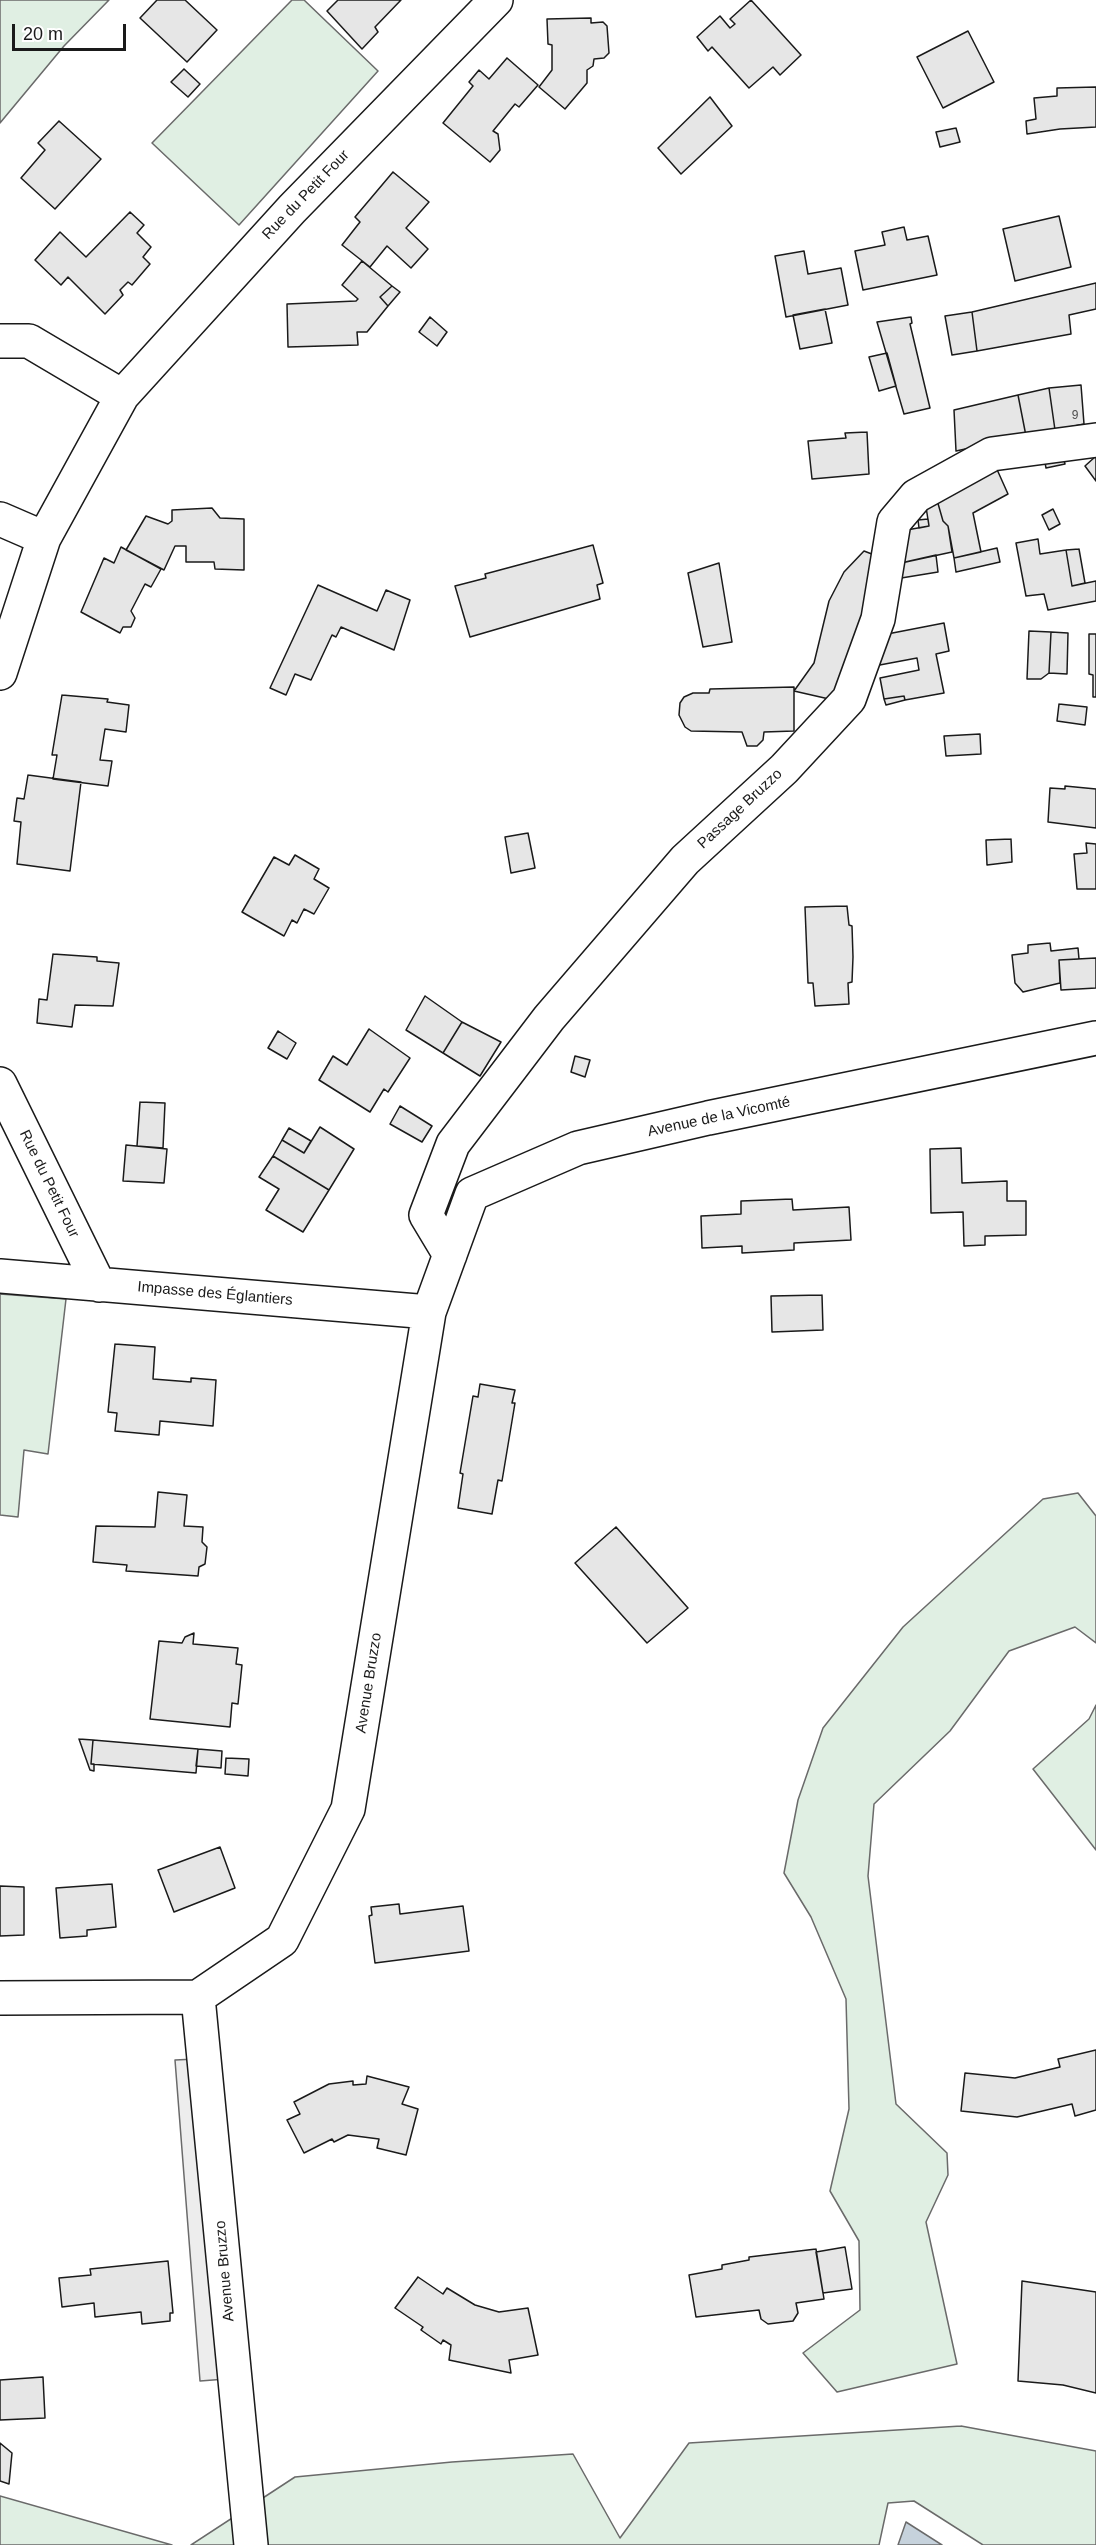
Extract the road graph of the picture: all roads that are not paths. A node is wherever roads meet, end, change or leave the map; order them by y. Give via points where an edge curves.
1 (496, 0) edge
2 (0, 341) edge
3 (122, 396) junction
4 (1096, 440) edge
5 (0, 519) edge
6 (44, 538) junction
7 (0, 673) edge
8 (1096, 1038) edge
9 (0, 1084) edge
10 (450, 1255) junction
11 (0, 1276) edge
12 (99, 1285) junction
13 (429, 1312) junction
14 (0, 1998) edge
15 (198, 1998) junction
16 (251, 2545) edge

1 - 3 street, Rue du Petit Four via 292,209
2 - 3 street via 29,340
3 - 6 street, Rue du Petit Four
4 - 10 street, Passage Bruzzo via 992,454 916,496 894,522 878,619 849,699 784,769 685,860 549,1018 453,1144 426,1215
5 - 6 street
6 - 7 street, Rue du Petit Four
8 - 10 street, Avenue de la Vicomté via 578,1148 472,1194
9 - 12 street, Rue du Petit Four
10 - 13 street, Avenue de la Vicomté
11 - 12 street, Impasse des Églantiers
12 - 13 street, Impasse des Églantiers
13 - 15 street, Avenue Bruzzo via 348,1809 282,1940
14 - 15 street
15 - 16 street, Avenue Bruzzo

